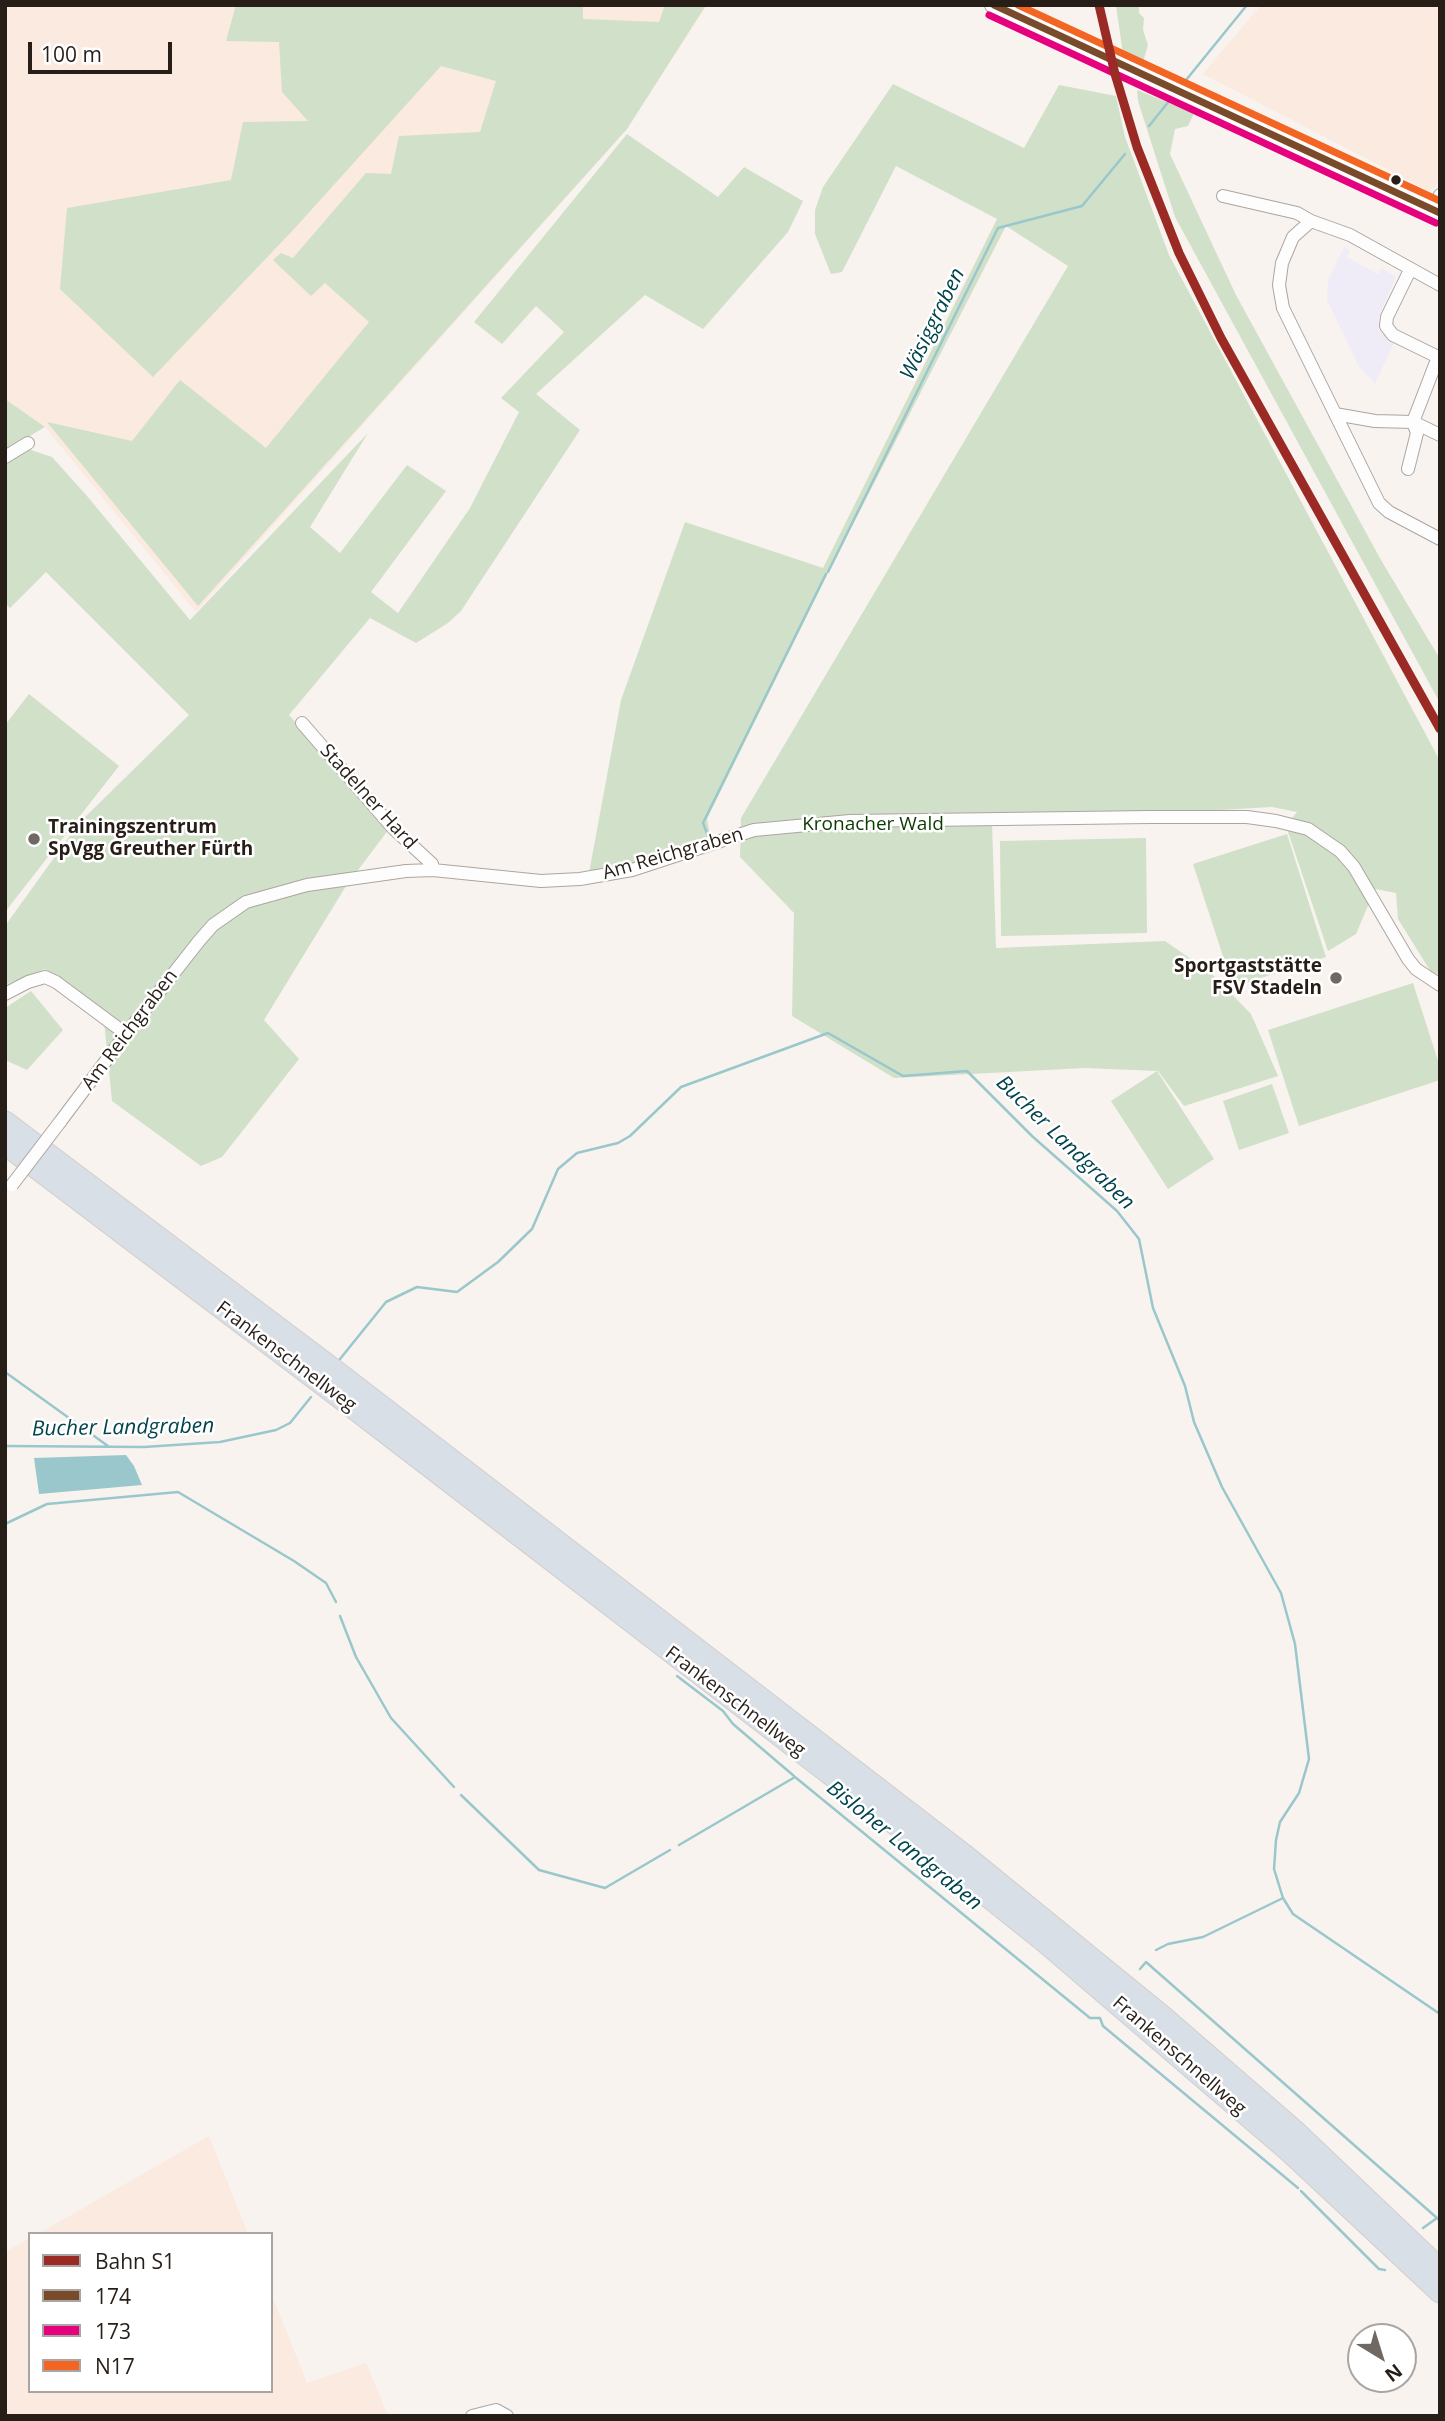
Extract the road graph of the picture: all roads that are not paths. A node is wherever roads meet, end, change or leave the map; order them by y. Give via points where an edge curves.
1 (993, 5) edge
2 (1223, 196) dead end
3 (1437, 206) edge
4 (1311, 220) junction
5 (1410, 270) junction
6 (1440, 285) edge
7 (1439, 357) edge
8 (1335, 414) junction
9 (1413, 422) junction
10 (1440, 435) edge
11 (28, 443) dead end
12 (5, 457) edge
13 (1408, 469) dead end
14 (1440, 539) edge
15 (302, 723) dead end
16 (433, 870) junction
17 (1440, 985) edge
18 (5, 994) edge
19 (126, 1034) junction
20 (5, 1122) edge
21 (5, 1144) edge
22 (8, 1189) edge
23 (1440, 2269) edge
24 (1440, 2292) edge
25 (472, 2416) edge
26 (507, 2416) edge

1 - 3 main road
2 - 4 street
4 - 5 street via 1350,235
4 - 8 street via 1293,237 1282,262 1279,285 1283,308
5 - 6 street
5 - 7 street via 1387,326 1393,335
7 - 9 street
8 - 9 street
8 - 14 street via 1379,503
9 - 10 street
9 - 13 street via 1416,433
11 - 12 street
15 - 16 street, Stadelner Hard
16 - 17 street, Am Reichgraben via 541,881 580,879 632,870 754,830 850,821 1247,817 1308,829 1340,851 1408,959
16 - 19 street, Am Reichgraben via 307,885 246,902 213,925
18 - 19 street via 45,977
19 - 22 street, Am Reichgraben, bridge
20 - 23 highway, Frankenschnellweg via 973,1862 1297,2133
21 - 24 highway, Frankenschnellweg via 1045,1942 1290,2152
25 - 26 street via 496,2410

